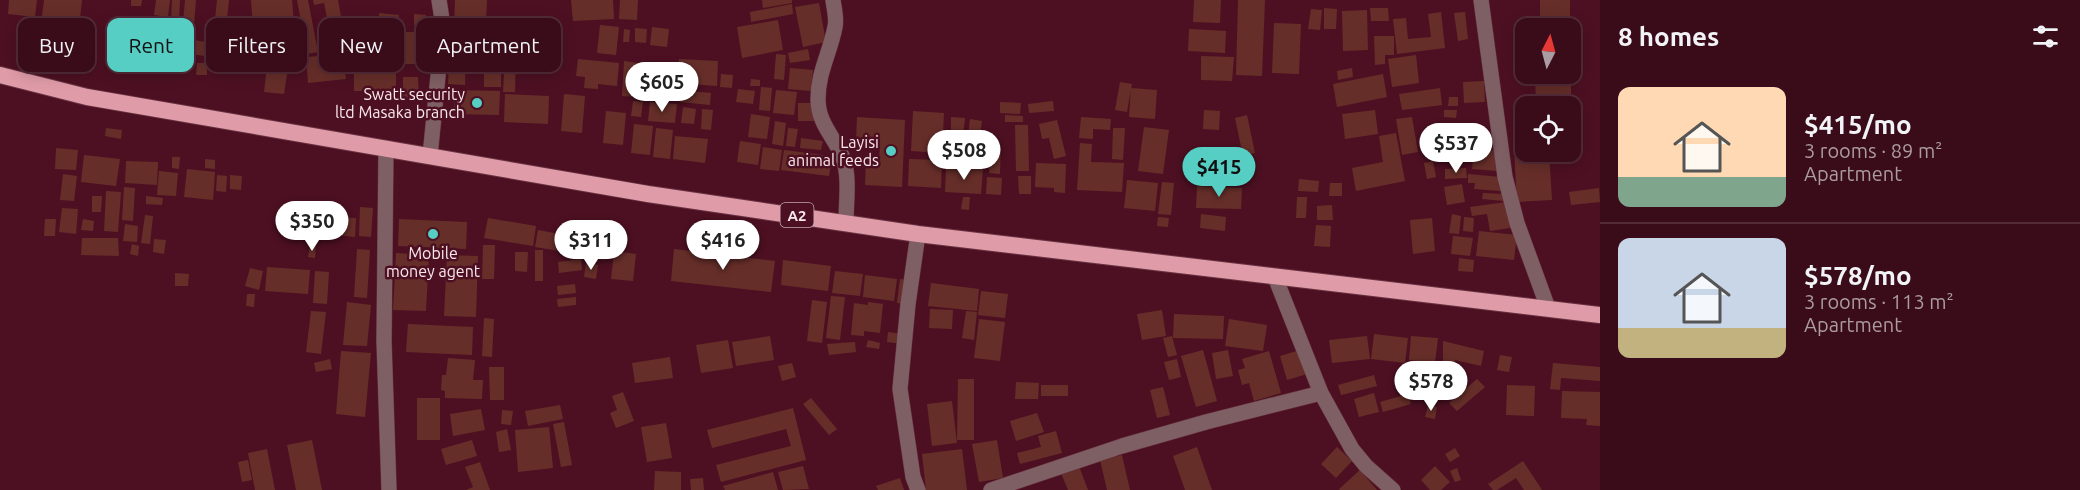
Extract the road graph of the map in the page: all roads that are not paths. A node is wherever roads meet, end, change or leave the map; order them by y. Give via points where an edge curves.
1 (439, 0) edge
2 (833, 0) edge
3 (1481, 0) edge
4 (0, 75) edge
5 (386, 148) junction
6 (430, 156) junction
7 (846, 222) junction
8 (918, 234) junction
9 (1275, 277) junction
10 (1548, 308) junction
11 (1600, 315) edge
12 (1321, 393) junction
13 (389, 490) edge
14 (918, 490) edge
15 (991, 490) edge
16 (1394, 490) edge

1 - 6 street via 442,26
2 - 7 street via 836,25 821,71 818,99 820,118 844,160
3 - 10 street via 1505,177
4 - 5 highway, A2 via 87,97
5 - 6 highway, A2
5 - 13 street via 384,341
6 - 7 highway, A2 via 648,194
7 - 8 highway, A2
8 - 9 highway, A2
8 - 14 street via 900,389
9 - 10 highway, A2
9 - 12 street
10 - 11 highway, A2
12 - 15 street via 1122,446
12 - 16 street via 1352,449

